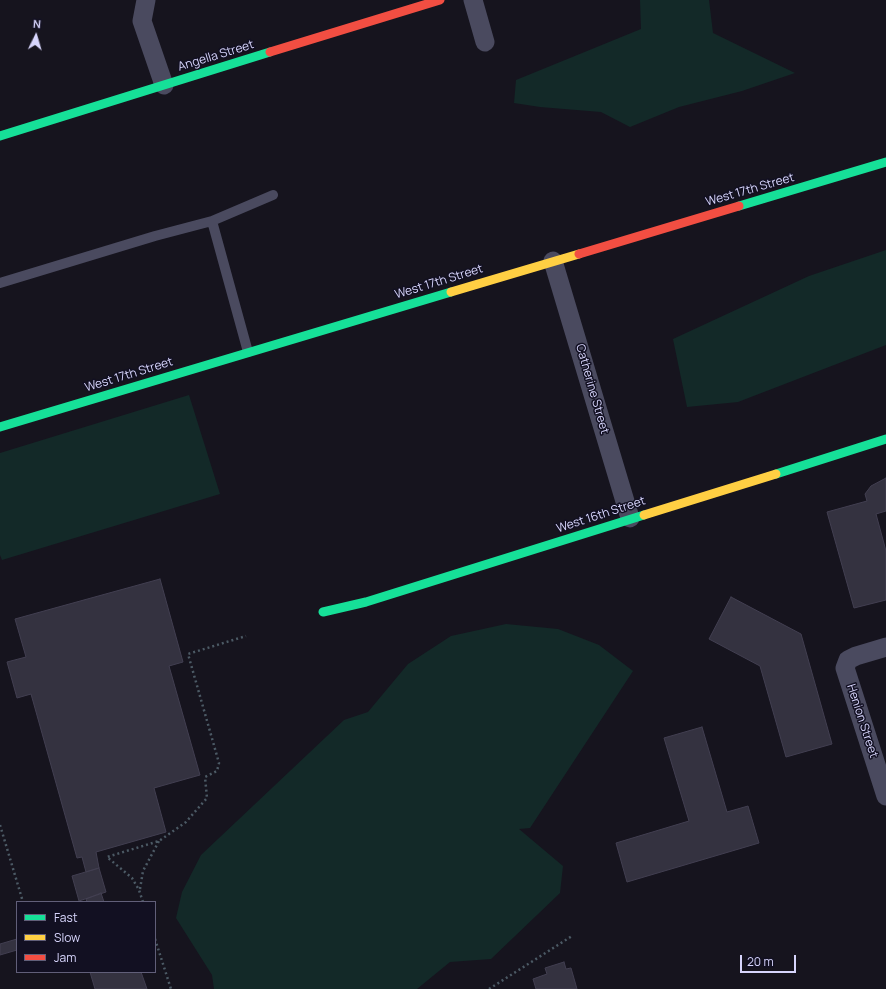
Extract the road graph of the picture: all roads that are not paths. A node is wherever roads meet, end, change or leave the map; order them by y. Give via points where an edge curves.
1 (146, 0) edge
2 (440, 0) edge
3 (473, 0) edge
4 (485, 42) dead end
5 (164, 85) junction
6 (0, 136) edge
7 (886, 162) edge
8 (273, 195) dead end
9 (212, 222) junction
10 (553, 261) junction
11 (0, 283) edge
12 (248, 352) junction
13 (0, 427) edge
14 (886, 439) edge
15 (630, 518) junction
16 (323, 612) dead end
17 (886, 647) edge
18 (886, 796) edge

1 - 5 street via 142,22
2 - 5 street, Angella Street
3 - 4 street
5 - 6 street, Angella Street
7 - 10 street, West 17th Street
8 - 9 lane
9 - 11 lane via 155,236
9 - 12 lane
10 - 12 street, West 17th Street
10 - 15 street, Catherine Street
12 - 13 street, West 17th Street
14 - 15 street, West 16th Street
15 - 16 street, West 16th Street via 366,602
17 - 18 street, Henion Street via 848,660 845,668

